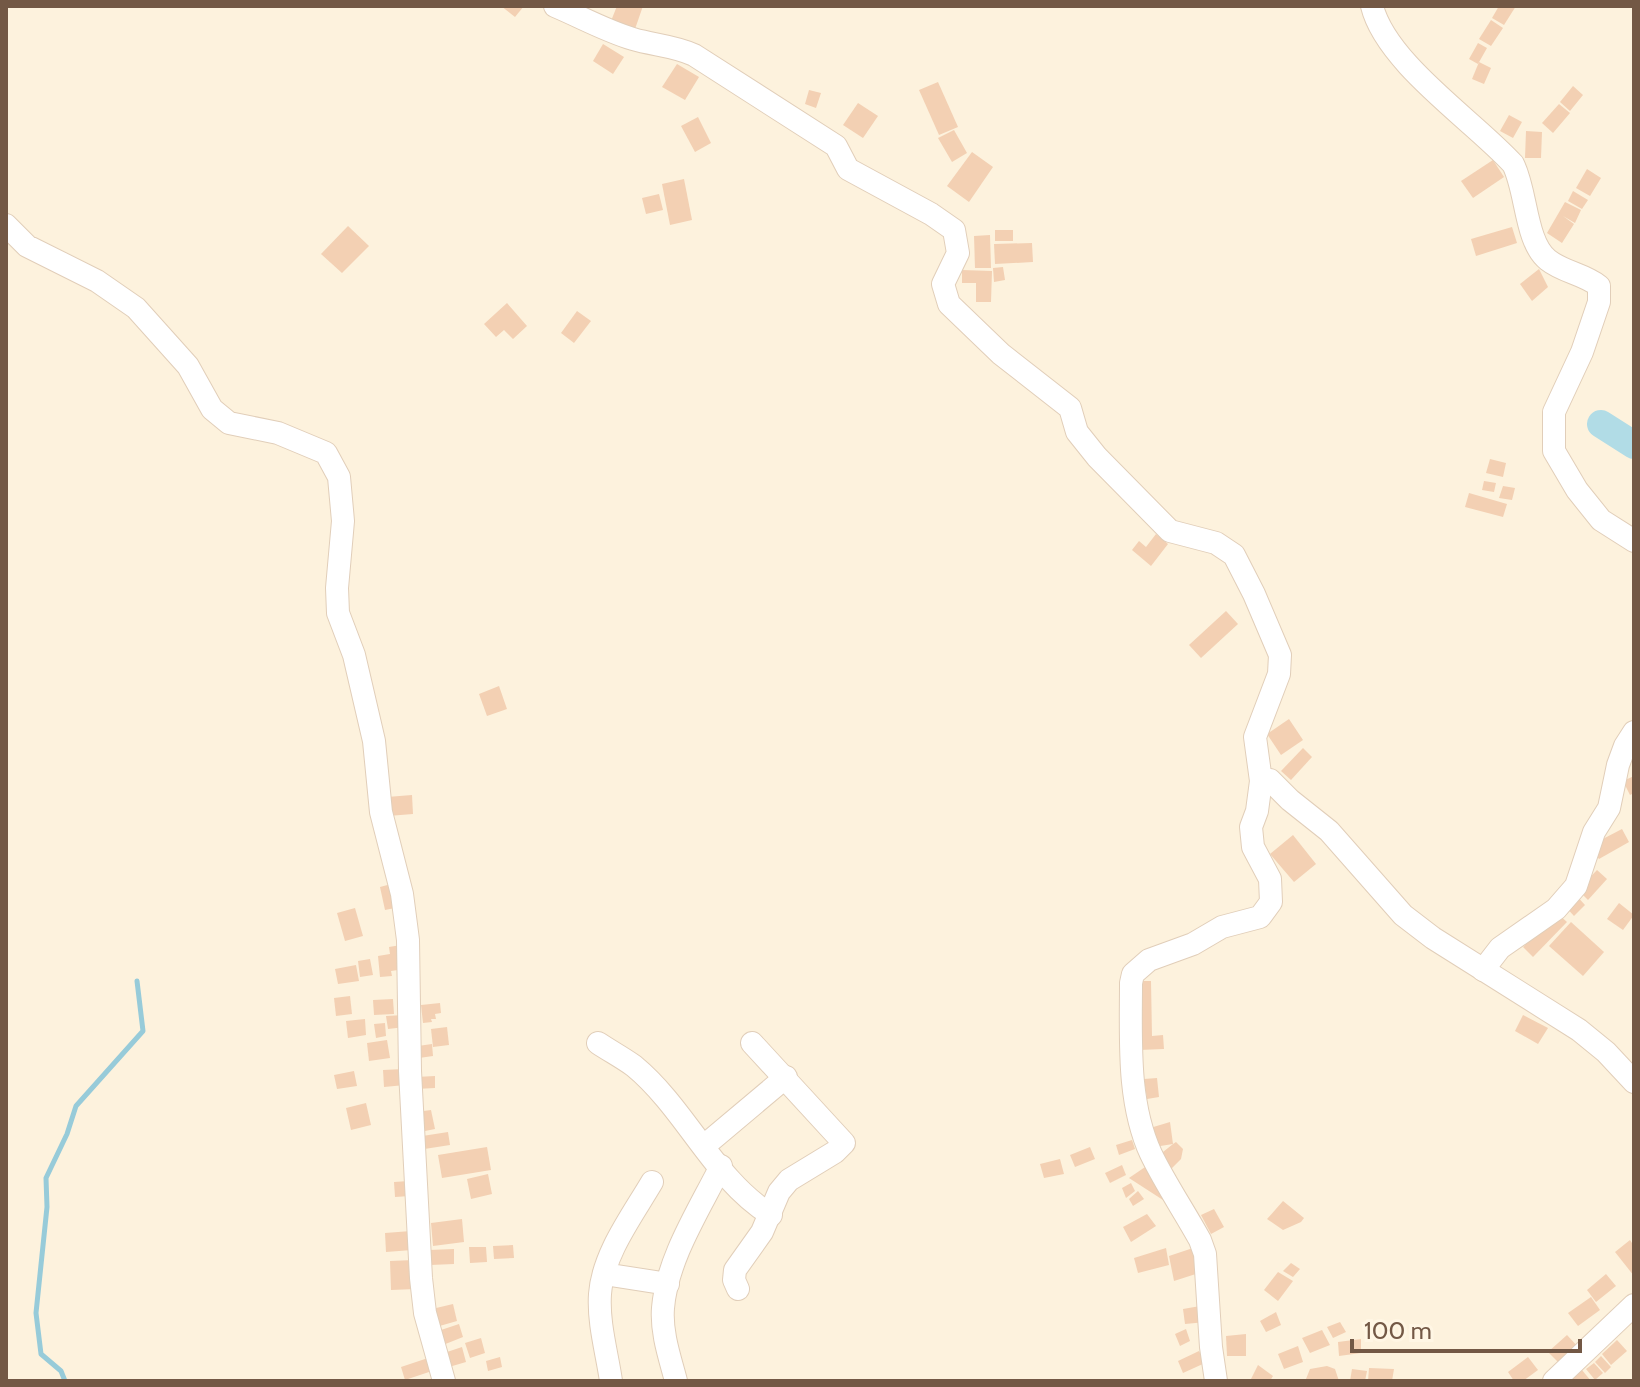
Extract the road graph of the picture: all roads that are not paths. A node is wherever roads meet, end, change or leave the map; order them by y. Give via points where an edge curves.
1 (555, 6) edge
2 (1372, 6) edge
3 (6, 225) edge
4 (1634, 541) edge
5 (1634, 732) edge
6 (1261, 781) junction
7 (1483, 970) junction
8 (598, 1043) dead end
9 (752, 1043) dead end
10 (786, 1077) junction
11 (1634, 1082) edge
12 (704, 1146) junction
13 (721, 1166) junction
14 (652, 1182) dead end
15 (771, 1215) junction
16 (604, 1274) junction
17 (668, 1284) junction
18 (738, 1289) dead end
19 (1634, 1305) edge
20 (444, 1381) edge
21 (611, 1381) edge
22 (676, 1381) edge
23 (1216, 1381) edge
24 (1554, 1381) edge

1 - 6 street via 628,38 694,55 836,146 848,169 954,230 958,253 943,284 949,304 1001,354 1070,408 1077,432 1097,457 1170,531 1216,543 1234,555 1280,655 1279,674 1255,737
2 - 4 street via 1376,23 1406,62 1513,164 1540,253 1599,286 1582,352 1554,412 1554,451 1601,520
3 - 20 street via 27,246 97,281 136,308 188,366 212,409 229,423 278,433 326,453 339,477 343,521 338,613 354,655 374,741 381,812 404,910 421,1278
5 - 7 street via 1576,886 1556,909 1500,948
6 - 7 street via 1270,780 1329,831 1403,915
6 - 23 street via 1251,837 1270,879 1267,911 1149,960 1131,983 1140,1119 1150,1153 1205,1254
7 - 11 street via 1579,1030
8 - 12 street via 634,1066
9 - 10 street
10 - 12 street
10 - 15 street via 844,1143 789,1180
12 - 13 street
13 - 15 street via 749,1202
13 - 17 street
14 - 16 street
15 - 18 street via 735,1270
16 - 17 street
16 - 21 street via 601,1320
17 - 22 street via 664,1334
19 - 24 street

